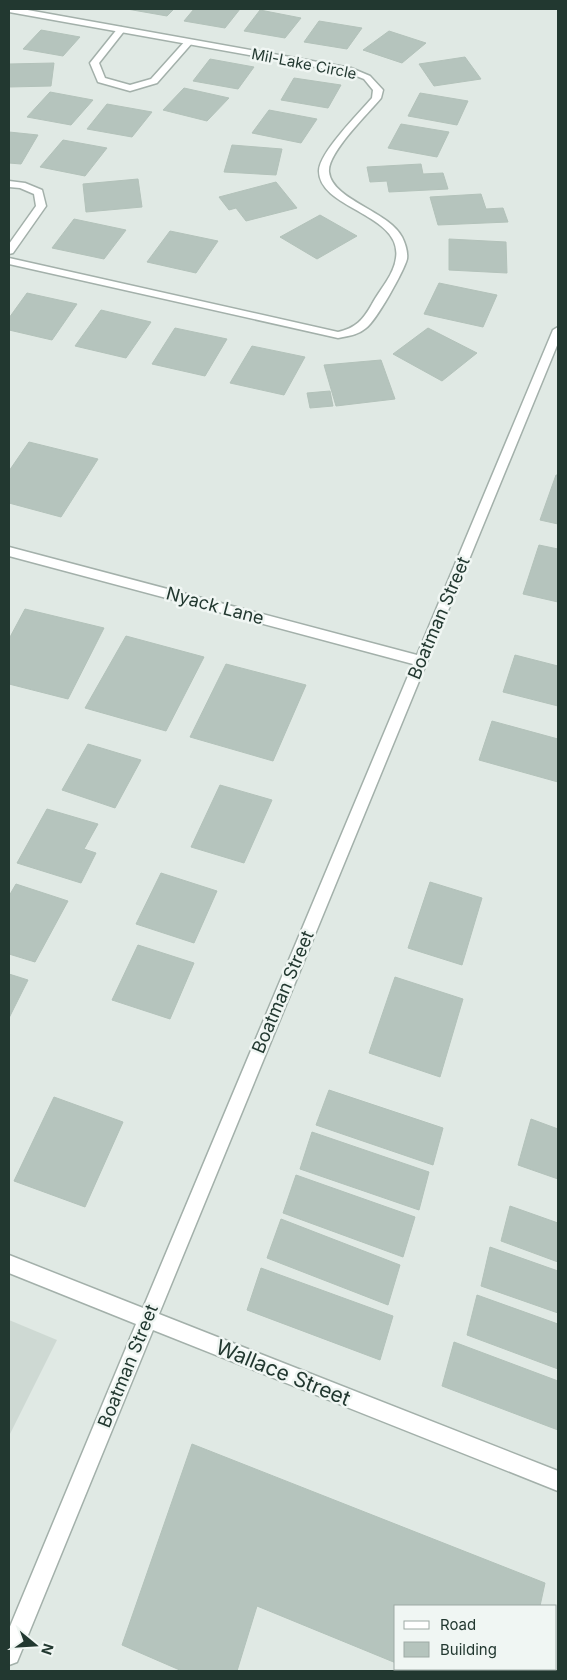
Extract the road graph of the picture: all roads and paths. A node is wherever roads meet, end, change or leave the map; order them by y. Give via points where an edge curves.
1 (9, 9) edge
2 (121, 30) junction
3 (189, 42) junction
4 (9, 184) edge
5 (9, 251) edge
6 (9, 261) edge
7 (558, 330) edge
8 (9, 551) edge
9 (420, 661) junction
10 (9, 1264) edge
11 (147, 1319) junction
12 (558, 1481) edge
13 (9, 1654) edge

1 - 2 street, Mil-Lake Circle
2 - 3 street, Mil-Lake Circle
2 - 3 street via 94,63 100,80 130,88 154,81
3 - 6 street, Mil-Lake Circle via 351,71 374,82 378,90 376,98 328,156 323,173 334,191 397,234 402,253 400,264 367,323 356,332 338,335
4 - 5 street via 40,192 42,206
7 - 9 street, Boatman Street
8 - 9 street, Nyack Lane
9 - 11 street, Boatman Street
10 - 11 street, Wallace Street
11 - 12 street, Wallace Street
11 - 13 street, Boatman Street

